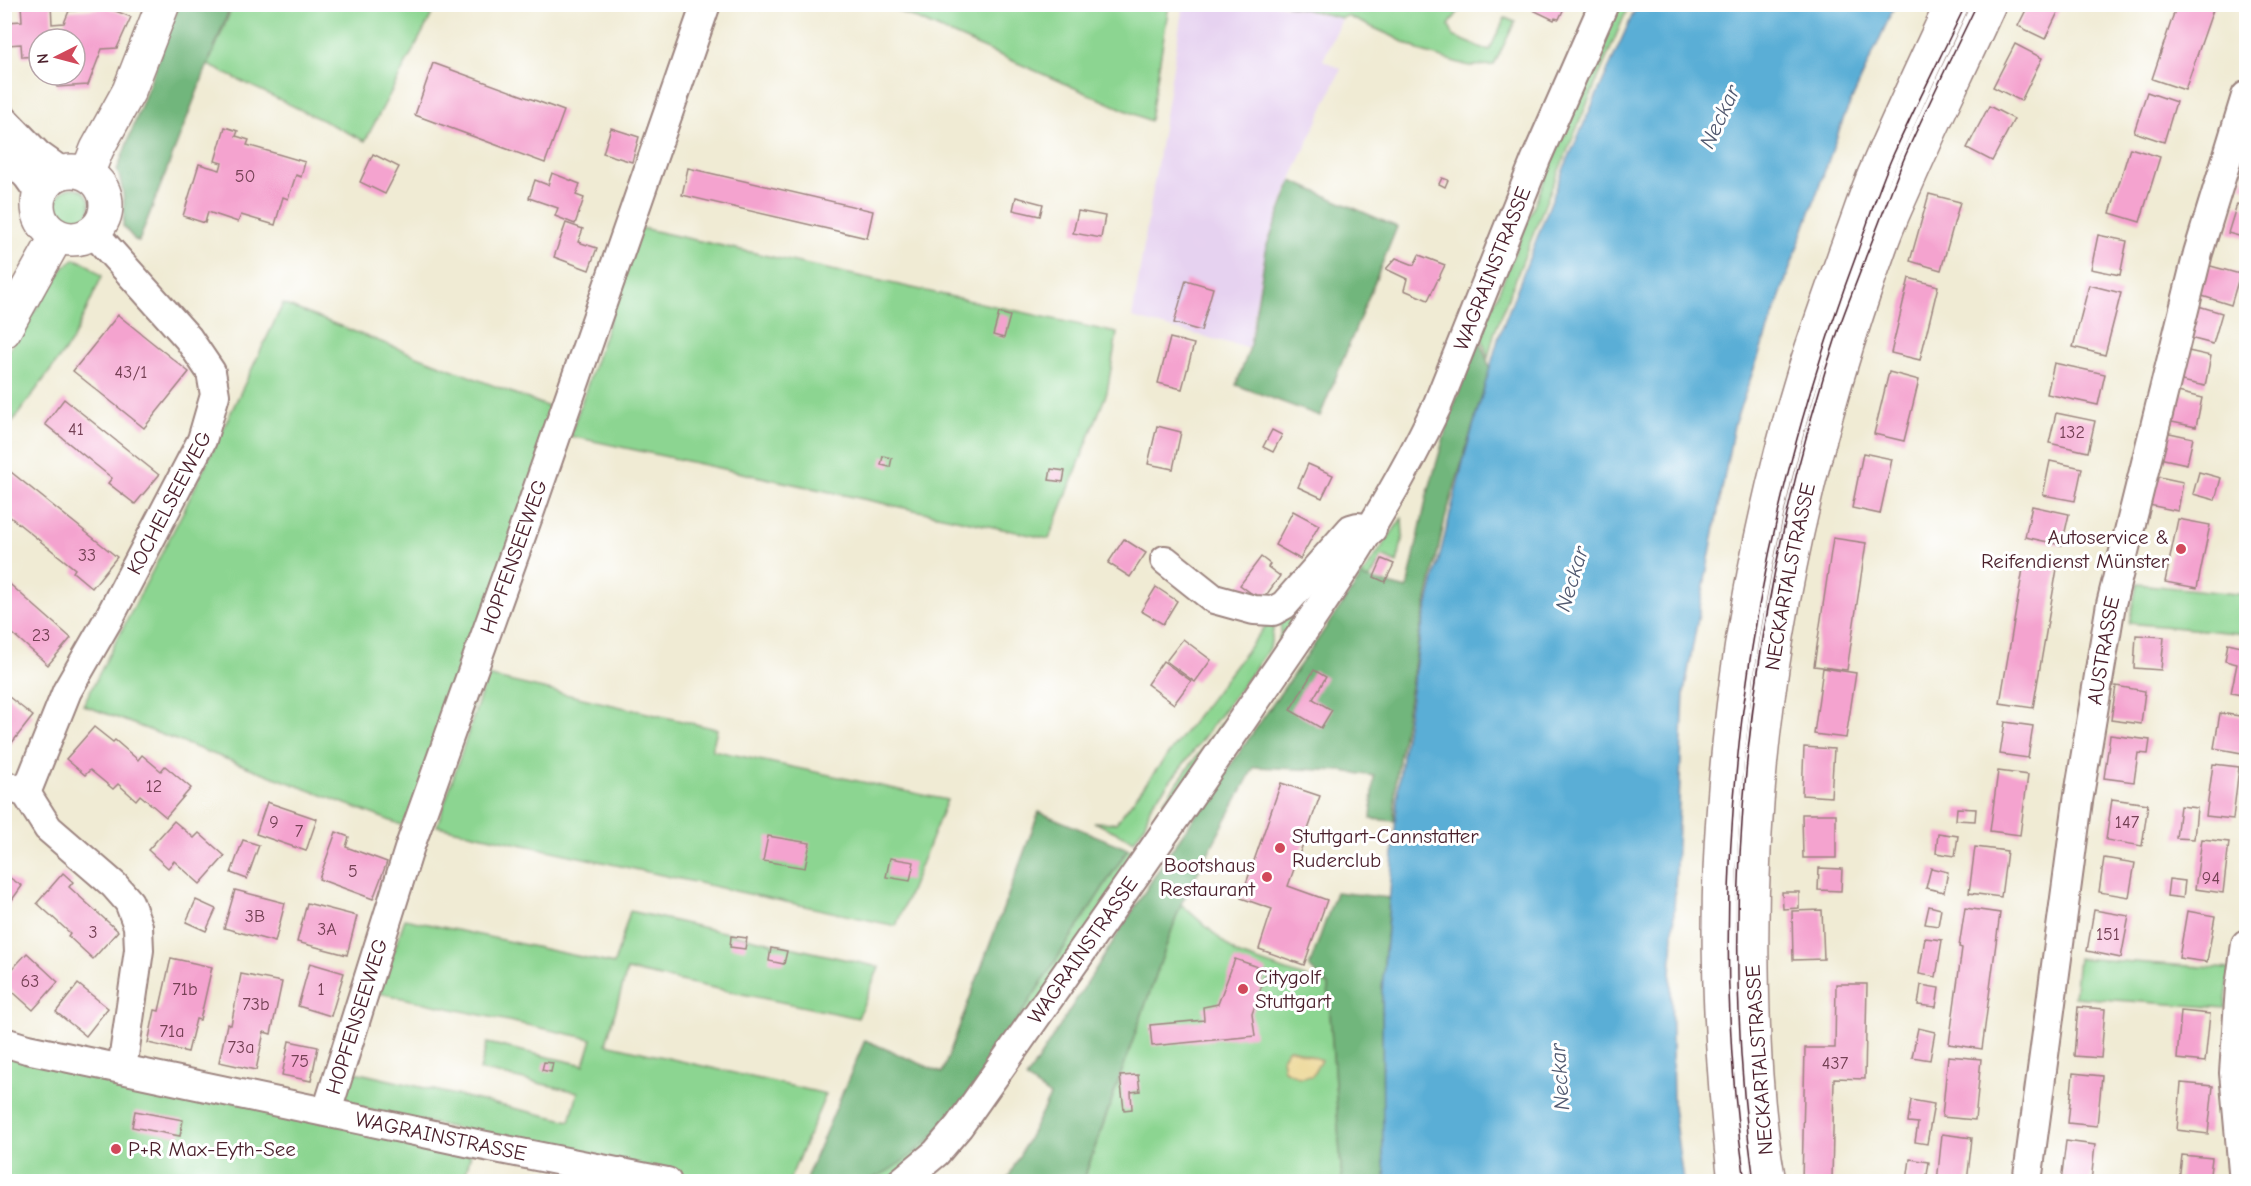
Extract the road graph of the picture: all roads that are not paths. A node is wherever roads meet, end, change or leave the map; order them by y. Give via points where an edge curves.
1 (162, 4) edge
2 (706, 4) edge
3 (1604, 4) edge
4 (1952, 4) edge
5 (1989, 4) edge
6 (2247, 96) edge
7 (4, 120) edge
8 (4, 151) edge
9 (63, 180) junction
10 (93, 232) junction
11 (57, 236) junction
12 (4, 331) edge
13 (1372, 529) junction
14 (1165, 560) dead end
15 (15, 789) edge
16 (2247, 944) edge
17 (4, 1042) edge
18 (122, 1069) junction
19 (327, 1111) junction
20 (667, 1182) edge
21 (901, 1182) edge
22 (1735, 1182) edge
23 (1769, 1182) edge
24 (2027, 1182) edge
25 (2244, 1182) edge

1 - 9 main road via 129,92 98,149
2 - 19 street, HOPFENSEEWEG via 410,846
3 - 13 street, WAGRAINSTRASSE via 1536,159 1437,406
4 - 22 main road, NECKARTALSTRASSE via 1875,173 1827,303 1779,461 1750,595 1722,817 1721,1018
5 - 23 main road, NECKARTALSTRASSE via 1882,240 1858,308 1810,470 1781,614 1766,703 1751,912 1753,1026 1761,1140
6 - 24 street, AUSTRASSE via 2198,253 2111,604 2078,801
7 - 9 street
8 - 9 street via 28,177
9 - 10 main road via 101,186 106,198 105,217
9 - 11 main road via 39,215
10 - 11 main road via 78,239
10 - 15 street, KOCHELSEEWEG via 188,338 211,372 215,395 202,440
11 - 12 main road
13 - 14 street via 1351,529 1284,605 1273,611 1214,599
13 - 21 street, WAGRAINSTRASSE via 960,1126 936,1154
15 - 18 street, KOCHELSEEWEG via 48,828 129,902 138,926 139,950
16 - 25 street via 2234,1073
17 - 18 street, WAGRAINSTRASSE
18 - 19 street, WAGRAINSTRASSE
19 - 20 street, WAGRAINSTRASSE

